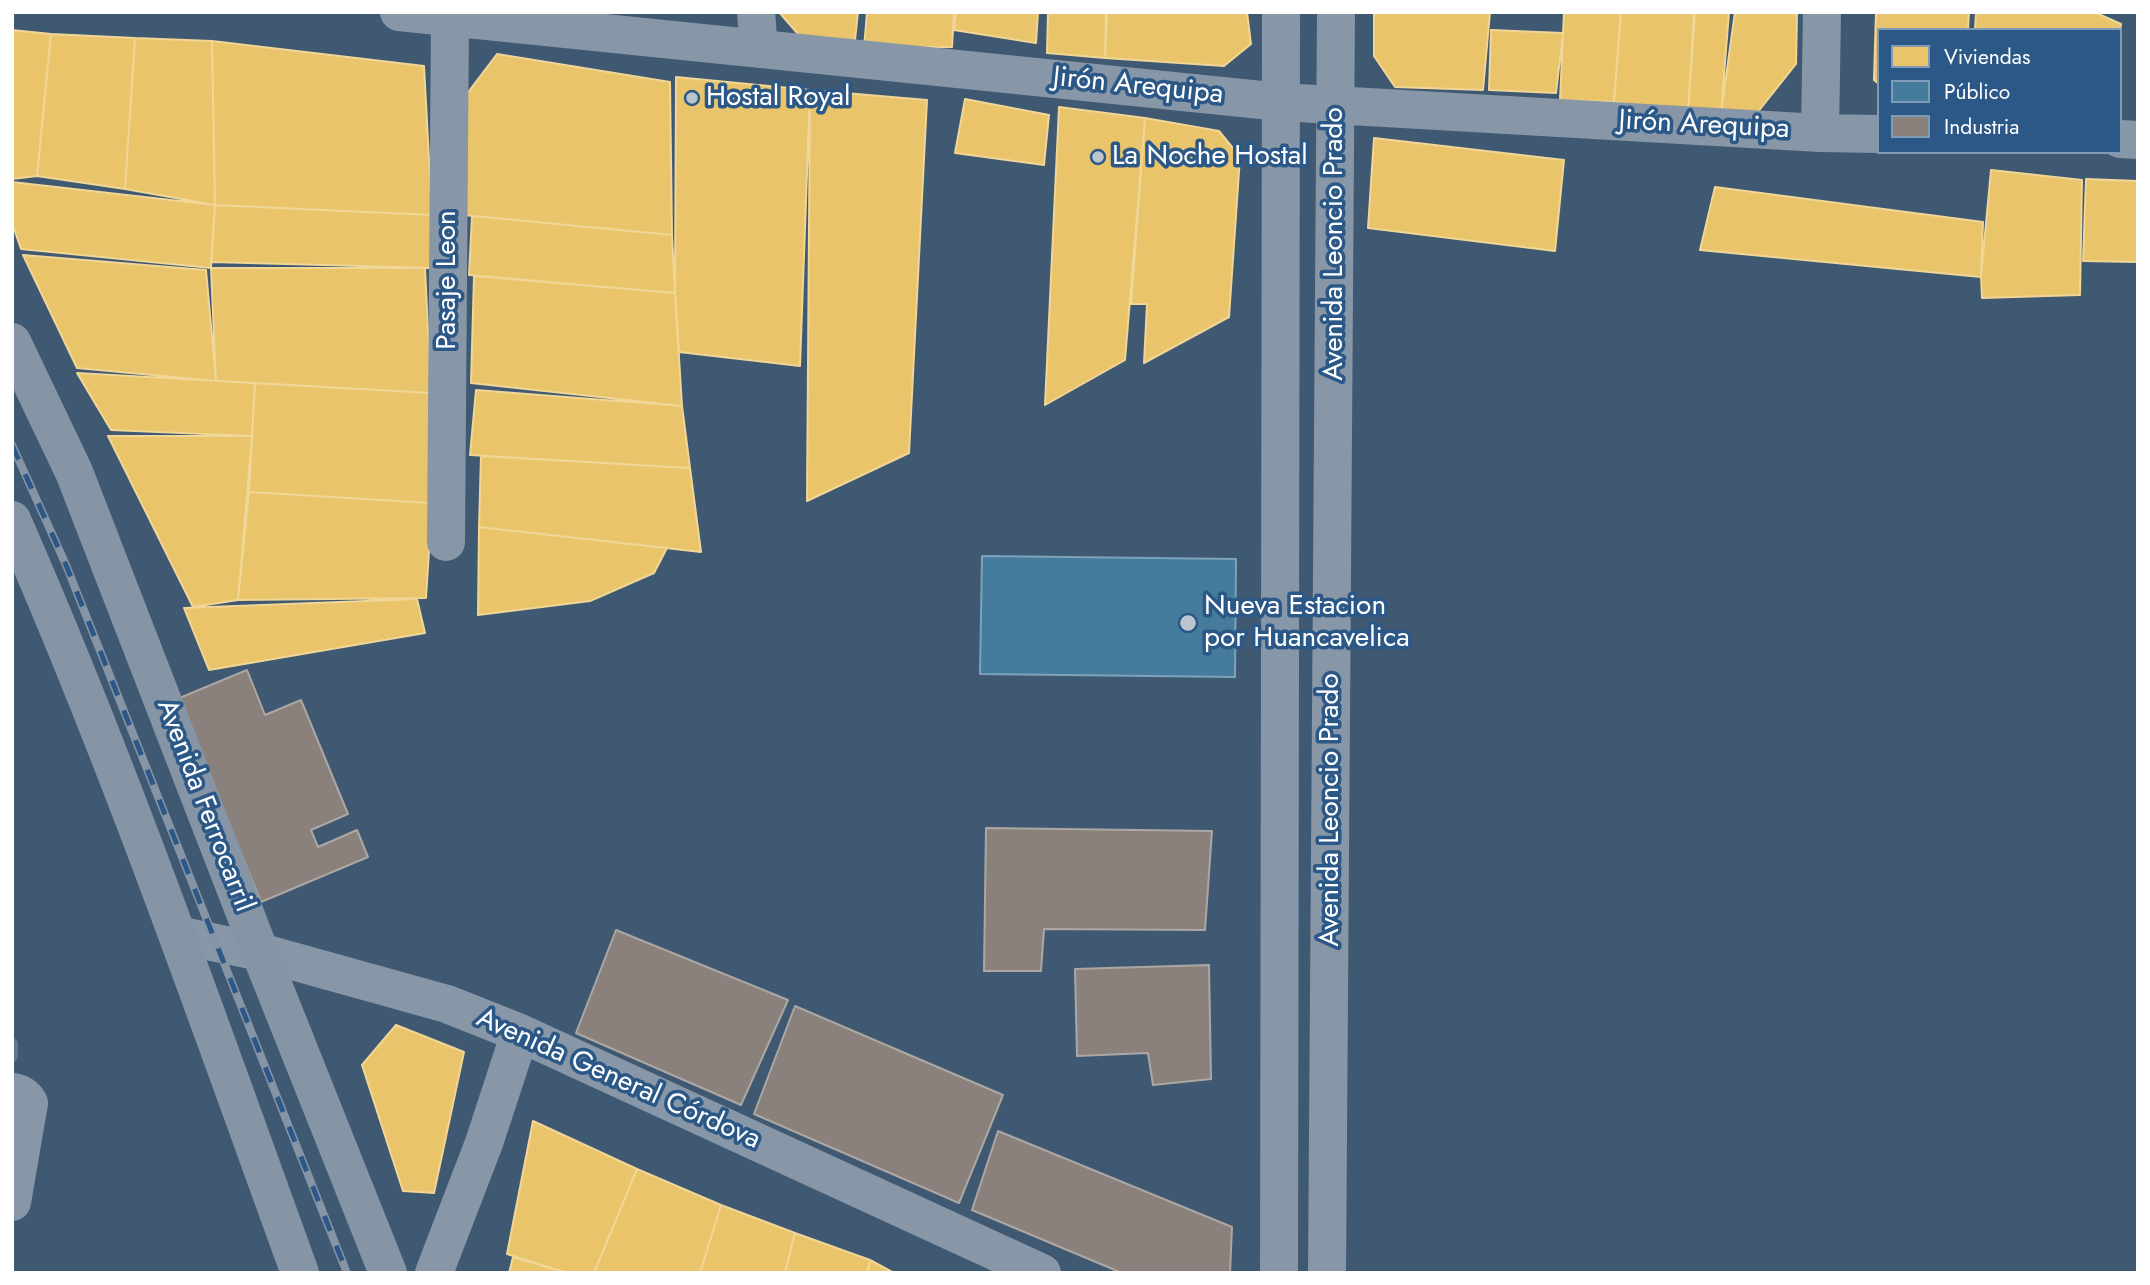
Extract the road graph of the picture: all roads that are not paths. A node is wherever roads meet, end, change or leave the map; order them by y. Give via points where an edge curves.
1 (400, 12) edge
2 (1281, 12) edge
3 (1336, 12) edge
4 (1822, 12) edge
5 (450, 17) junction
6 (758, 30) edge
7 (1281, 102) junction
8 (1335, 105) junction
9 (1820, 133) junction
10 (1877, 134) edge
11 (12, 342) edge
12 (1280, 406) junction
13 (1334, 406) junction
14 (12, 520) edge
15 (446, 542) dead end
16 (25, 581) edge
17 (1280, 763) junction
18 (1332, 763) junction
19 (178, 935) junction
20 (260, 952) junction
21 (520, 1033) junction
22 (12, 1092) edge
23 (12, 1202) edge
24 (1028, 1270) edge
25 (300, 1273) edge
26 (388, 1273) edge
27 (434, 1273) edge
28 (1279, 1273) edge
29 (1328, 1273) edge

1 - 5 street, Jirón Arequipa
2 - 7 street, Avenida Leoncio Prado
3 - 8 street, Avenida Leoncio Prado
4 - 9 street
5 - 6 street, Jirón Arequipa
5 - 15 street, Pasaje Leon
6 - 7 street, Jirón Arequipa
7 - 8 street, Jirón Arequipa
7 - 12 street, Avenida Leoncio Prado
8 - 9 street, Jirón Arequipa
8 - 13 street, Avenida Leoncio Prado
9 - 10 street, Jirón Arequipa
11 - 20 main road, Avenida Ferrocarril via 74,472
12 - 13 street
12 - 17 street, Avenida Leoncio Prado
13 - 18 street, Avenida Leoncio Prado
14 - 16 main road
16 - 19 main road
17 - 18 street
17 - 28 street, Avenida Leoncio Prado
18 - 29 street, Avenida Leoncio Prado
19 - 20 street, Avenida General Córdova
19 - 25 main road
20 - 21 street, Avenida General Córdova via 447,1004
20 - 26 main road, Avenida Ferrocarril
21 - 24 street, Avenida General Córdova
21 - 27 street
22 - 23 street via 29,1103

